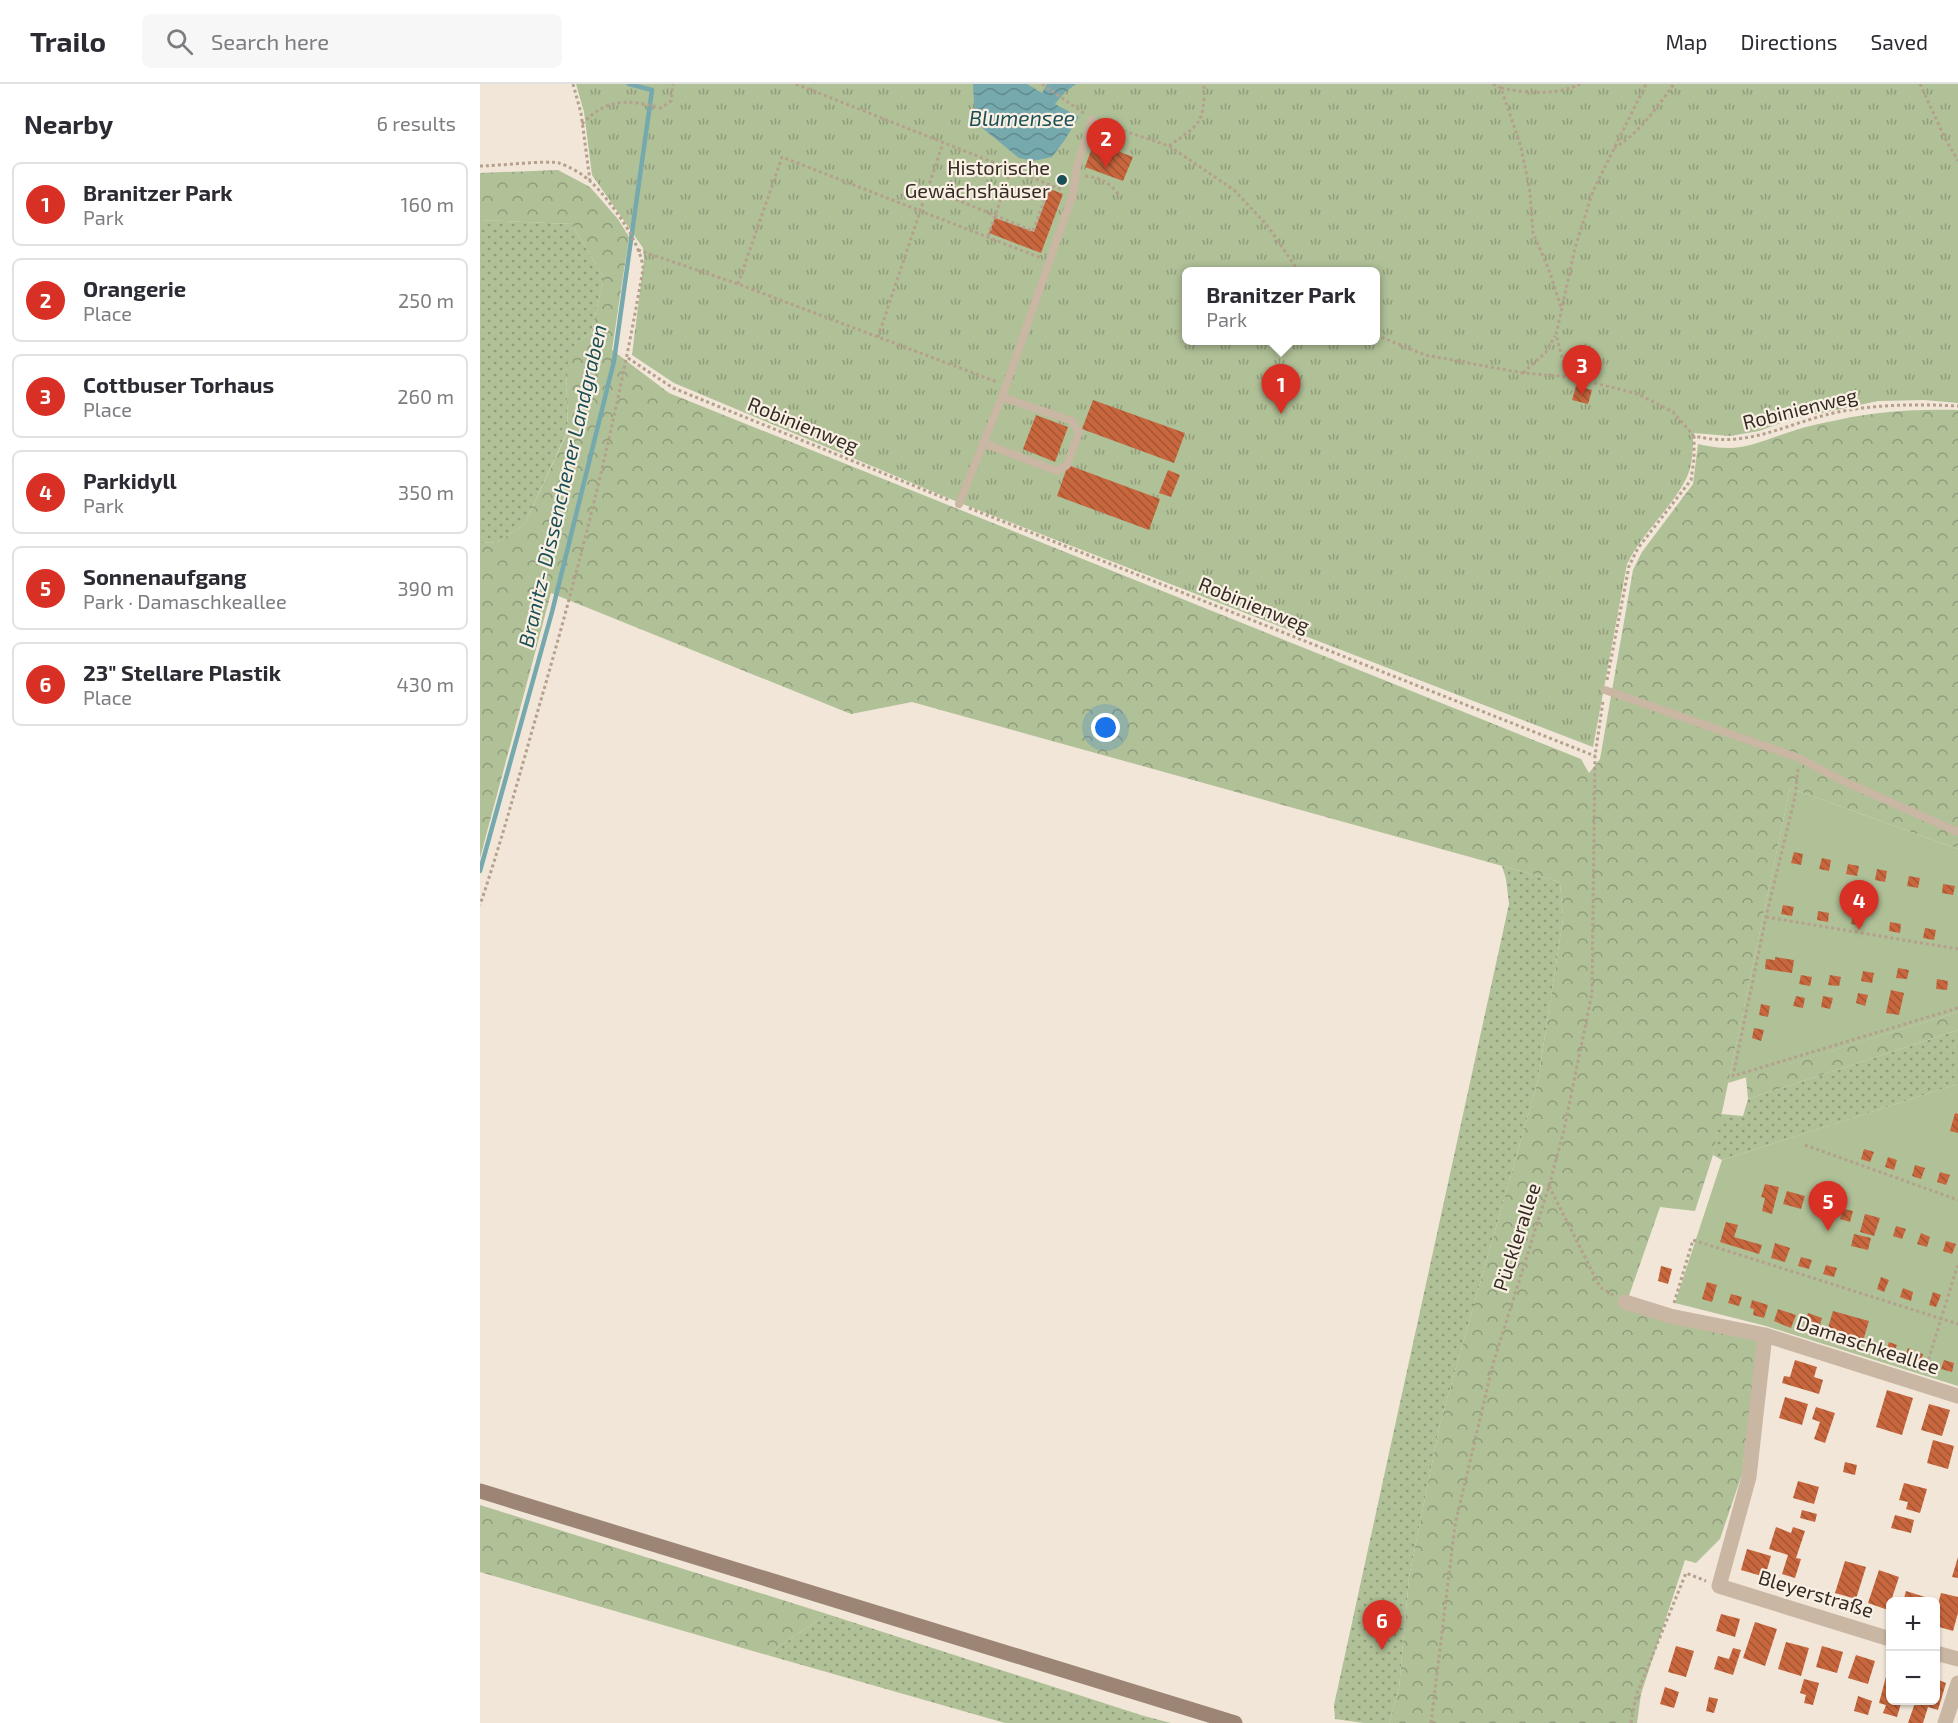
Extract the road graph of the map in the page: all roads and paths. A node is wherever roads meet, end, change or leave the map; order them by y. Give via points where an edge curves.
1 (573, 84) edge
2 (673, 84) edge
3 (796, 84) edge
4 (816, 84) edge
5 (1204, 84) edge
6 (1493, 84) edge
7 (1580, 84) edge
8 (1646, 84) edge
9 (1674, 84) edge
10 (1920, 84) edge
11 (1043, 85) edge
12 (1501, 88) junction
13 (813, 90) junction
14 (1092, 119) junction
15 (582, 124) junction
16 (943, 143) junction
17 (1169, 146) junction
18 (1614, 148) junction
19 (1958, 161) edge
20 (480, 166) edge
21 (1011, 170) junction
22 (1076, 175) junction
23 (590, 181) junction
24 (1050, 185) junction
25 (928, 188) junction
26 (1073, 194) junction
27 (1120, 197) dead end
28 (921, 210) junction
29 (995, 215) junction
30 (988, 237) junction
31 (639, 250) junction
32 (1050, 262) junction
33 (1296, 267) edge
34 (738, 284) junction
35 (1562, 307) junction
36 (1556, 335) junction
37 (878, 337) junction
38 (1380, 337) edge
39 (628, 358) junction
40 (1523, 373) junction
41 (1571, 377) junction
42 (1006, 386) junction
43 (1002, 397) junction
44 (1958, 406) edge
45 (1694, 436) junction
46 (983, 443) junction
47 (959, 504) junction
48 (1605, 690) junction
49 (1595, 756) junction
50 (1799, 758) junction
51 (1958, 832) edge
52 (480, 904) edge
53 (1766, 917) junction
54 (1958, 949) edge
55 (1958, 1008) edge
56 (1804, 1145) dead end
57 (1549, 1186) junction
58 (1958, 1200) edge
59 (1958, 1264) edge
60 (1625, 1302) joint
61 (1670, 1316) junction
62 (1940, 1320) junction
63 (1958, 1324) edge
64 (1765, 1335) junction
65 (1921, 1384) junction
66 (1958, 1396) edge
67 (480, 1491) edge
68 (1723, 1588) junction
69 (1886, 1638) edge
70 (1940, 1654) edge
71 (1958, 1659) edge
72 (1958, 1683) edge
73 (1235, 1723) edge
74 (1431, 1723) edge
75 (1631, 1723) edge
76 (1946, 1723) edge

1 - 15 path
2 - 15 path via 671,100 661,108 622,101 594,111
3 - 13 path
4 - 13 path
5 - 17 path via 1205,108 1196,126
6 - 12 path
7 - 12 path via 1546,92
8 - 18 path
9 - 18 path via 1625,142
10 - 19 path
11 - 14 path
12 - 35 path via 1521,147 1533,233
13 - 16 path
14 - 17 path
14 - 22 lane
15 - 23 path
16 - 21 path
16 - 25 path
17 - 33 path via 1234,190 1267,225
18 - 35 path via 1593,191
20 - 23 path via 558,162
21 - 24 path
21 - 29 path
22 - 26 lane
22 - 27 path via 1104,180
23 - 31 path via 620,218
24 - 26 path
24 - 29 path via 1033,231
25 - 28 path
25 - 29 path
26 - 32 lane
28 - 30 path
28 - 34 path via 782,157
28 - 37 path
29 - 30 path
30 - 32 path
31 - 34 path
31 - 39 path via 643,269
32 - 42 lane
34 - 37 path
35 - 36 path
36 - 40 path via 1546,352
36 - 41 path
37 - 42 path
38 - 40 path via 1425,355
39 - 47 path, Robinienweg via 672,388
39 - 52 path via 568,607
40 - 41 path
41 - 45 path via 1638,394 1673,412
42 - 43 lane
43 - 46 lane
43 - 46 lane via 1072,421 1079,432 1067,465 1057,471
44 - 45 path, Robinienweg via 1881,406 1791,424 1758,437 1712,440
45 - 48 path via 1691,480 1638,548 1629,566
46 - 47 lane
47 - 49 path, Robinienweg
48 - 49 path
48 - 50 lane
49 - 57 path, Pücklerallee via 1592,993
50 - 51 lane
50 - 53 path via 1795,796
53 - 54 path
53 - 55 path via 1733,1076
56 - 58 path
57 - 60 path via 1600,1287
57 - 74 path, Pücklerallee via 1492,1364 1455,1525
59 - 62 path
60 - 61 street, Damaschkeallee
61 - 62 path via 1693,1240
61 - 64 street, Damaschkeallee
62 - 63 path
62 - 65 path
64 - 65 street, Damaschkeallee
64 - 68 street, Damaschkeallee via 1749,1477
65 - 66 street, Damaschkeallee
67 - 73 main road
68 - 69 street, Bleyerstraße
68 - 75 path via 1686,1573 1636,1696
70 - 71 street
72 - 76 street

